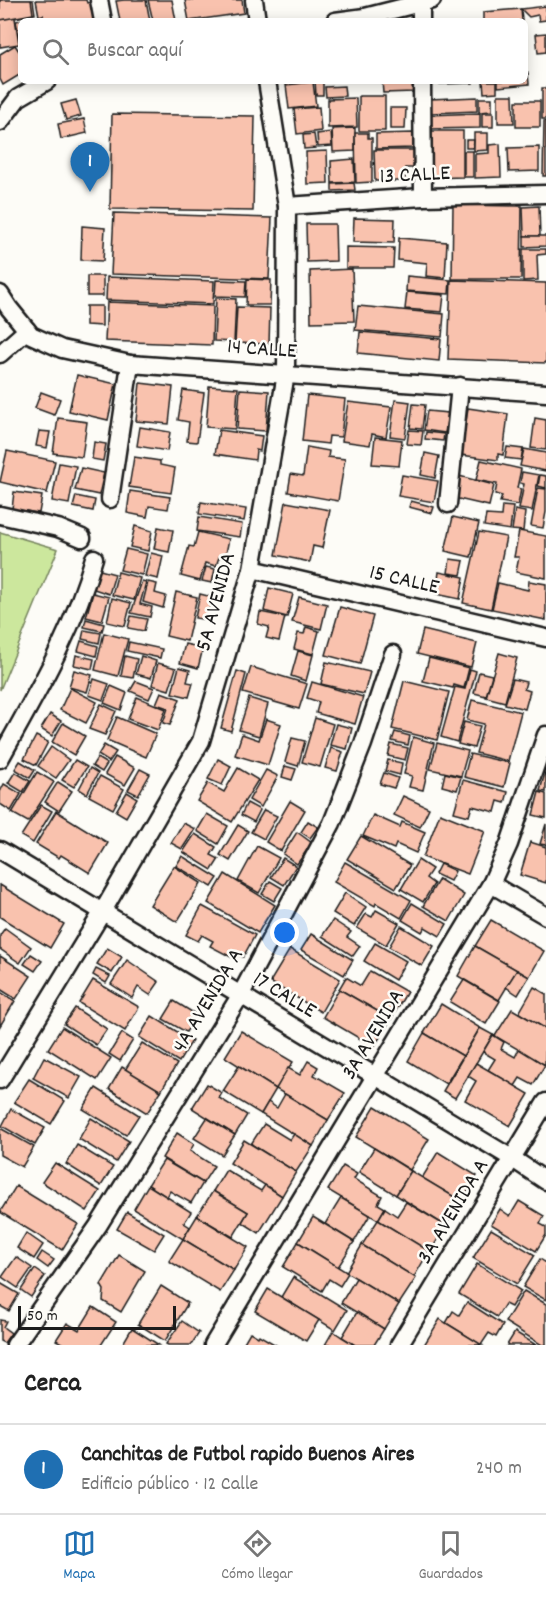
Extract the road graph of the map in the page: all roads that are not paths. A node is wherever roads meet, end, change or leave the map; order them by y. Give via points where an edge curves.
1 (99, 0) edge
2 (254, 0) edge
3 (427, 1) edge
4 (364, 8) edge
5 (102, 18) edge
6 (257, 18) edge
7 (342, 18) edge
8 (423, 18) edge
9 (42, 84) edge
10 (267, 84) edge
11 (422, 84) edge
12 (0, 122) edge
13 (546, 194) edge
14 (423, 197) junction
15 (286, 206) junction
16 (0, 294) edge
17 (27, 330) junction
18 (0, 354) edge
19 (130, 364) junction
20 (286, 374) junction
21 (460, 386) junction
22 (546, 393) edge
23 (110, 499) dead end
24 (448, 504) dead end
25 (0, 515) edge
26 (82, 538) dead end
27 (94, 558) dead end
28 (252, 569) junction
29 (546, 638) edge
30 (393, 654) dead end
31 (546, 735) edge
32 (0, 759) edge
33 (0, 850) edge
34 (491, 884) junction
35 (103, 911) junction
36 (546, 916) edge
37 (240, 996) junction
38 (375, 1076) junction
39 (0, 1080) edge
40 (546, 1102) edge
41 (513, 1159) junction
42 (546, 1181) edge
43 (15, 1345) edge
44 (213, 1345) edge
45 (399, 1345) edge

1 - 5 street
2 - 6 street
3 - 4 street
3 - 8 street
4 - 7 street
9 - 12 street via 18,98
10 - 15 street, 5A AVENIDA
11 - 14 street
13 - 14 street, 13 CALLE
14 - 15 street, 13 CALLE
15 - 20 street, 5A AVENIDA
16 - 17 street, 14 CALLE
17 - 18 street
17 - 19 street, 14 CALLE via 62,349
19 - 20 street, 14 CALLE
19 - 23 street
20 - 21 street, 14 CALLE
20 - 28 street, 5A AVENIDA
21 - 22 street, 14 CALLE
21 - 24 street
25 - 26 street via 58,528
27 - 32 street via 85,591 52,664
28 - 29 street, 15 CALLE
28 - 35 street, 5A AVENIDA via 201,741
30 - 37 street, 4A AVENIDA A via 332,823
31 - 34 street, 3A AVENIDA
33 - 35 street, 17 CALLE
34 - 36 street
34 - 38 street, 3A AVENIDA
35 - 37 street, 17 CALLE
35 - 39 street, 5A AVENIDA
37 - 38 street, 17 CALLE
37 - 43 street, 4A AVENIDA A via 98,1226
38 - 41 street, 17 CALLE
38 - 44 street, 3A AVENIDA
40 - 41 street, 3A AVENIDA A
41 - 42 street, 17 CALLE
41 - 45 street, 3A AVENIDA A

